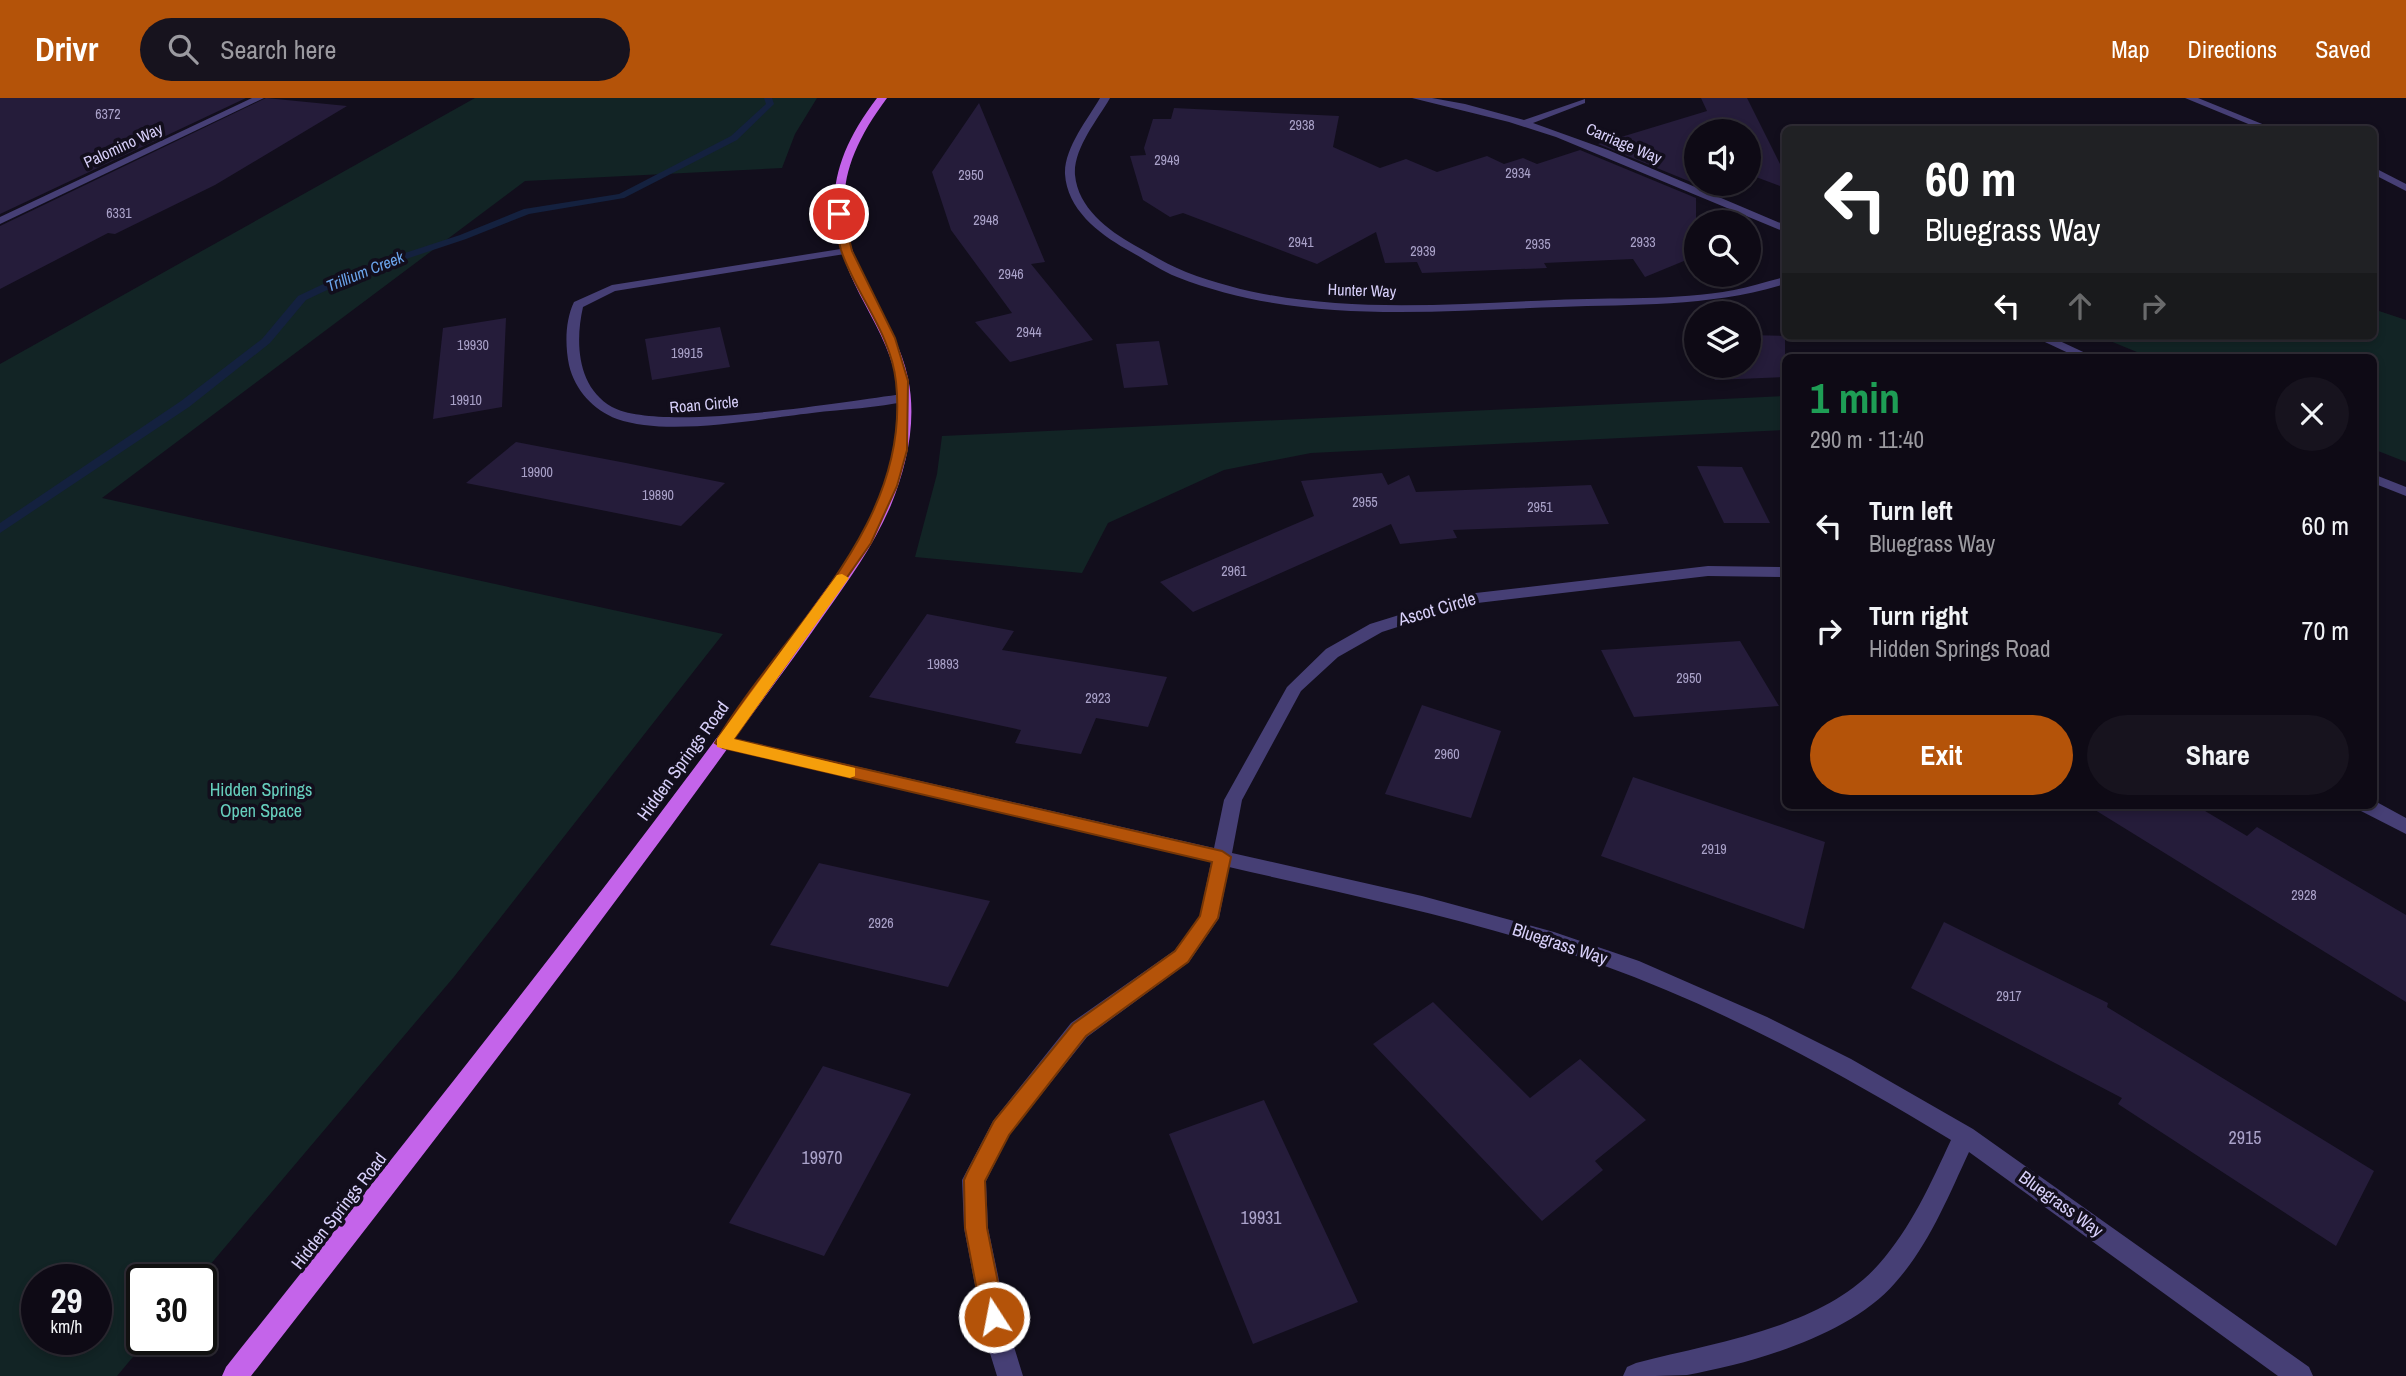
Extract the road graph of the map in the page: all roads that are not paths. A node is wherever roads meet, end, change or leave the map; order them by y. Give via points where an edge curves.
1 (258, 98) edge
2 (882, 98) edge
3 (1105, 98) edge
4 (1417, 98) edge
5 (2190, 98) edge
6 (1582, 101) dead end
7 (1527, 122) junction
8 (2265, 126) edge
9 (2377, 172) edge
10 (2406, 188) edge
11 (0, 221) edge
12 (1782, 228) edge
13 (847, 251) junction
14 (1782, 281) edge
15 (2048, 340) edge
16 (2081, 354) edge
17 (903, 398) junction
18 (2377, 480) edge
19 (2406, 492) edge
20 (1782, 572) edge
21 (723, 743) junction
22 (2373, 809) edge
23 (2406, 827) edge
24 (1222, 857) junction
25 (1965, 1136) junction
26 (235, 1376) edge
27 (1010, 1376) edge
28 (1636, 1376) edge
29 (2300, 1376) edge

1 - 11 street, Palomino Way
2 - 13 main road, Hidden Springs Road via 853,136 842,167 839,214
3 - 14 street, Hunter Way via 1069,172 1089,218 1115,239 1182,275 1235,292 1367,308 1491,306 1693,297
4 - 7 street, Carriage Way
5 - 8 street
6 - 7 street, Carriage Way
7 - 12 street, Carriage Way
9 - 10 street
13 - 17 main road, Hidden Springs Road via 890,338
13 - 17 street, Roan Circle via 612,288 578,305 572,324 579,383 599,405 621,416 662,423
15 - 16 street
17 - 21 main road, Hidden Springs Road via 901,450 876,523 836,587
18 - 19 street
20 - 24 street, Ascot Circle via 1708,571 1503,593 1429,609 1376,628 1332,653 1295,687 1233,800
21 - 24 street, Bluegrass Way
21 - 26 main road, Hidden Springs Road
22 - 23 street
24 - 25 street, Bluegrass Way via 1516,929 1629,966 1724,1005
24 - 27 street, Ascot Circle via 1209,918 1182,957 1079,1030 1001,1128 974,1180 976,1228
25 - 28 street via 1937,1199 1895,1264 1870,1291 1800,1329
25 - 29 street, Bluegrass Way

